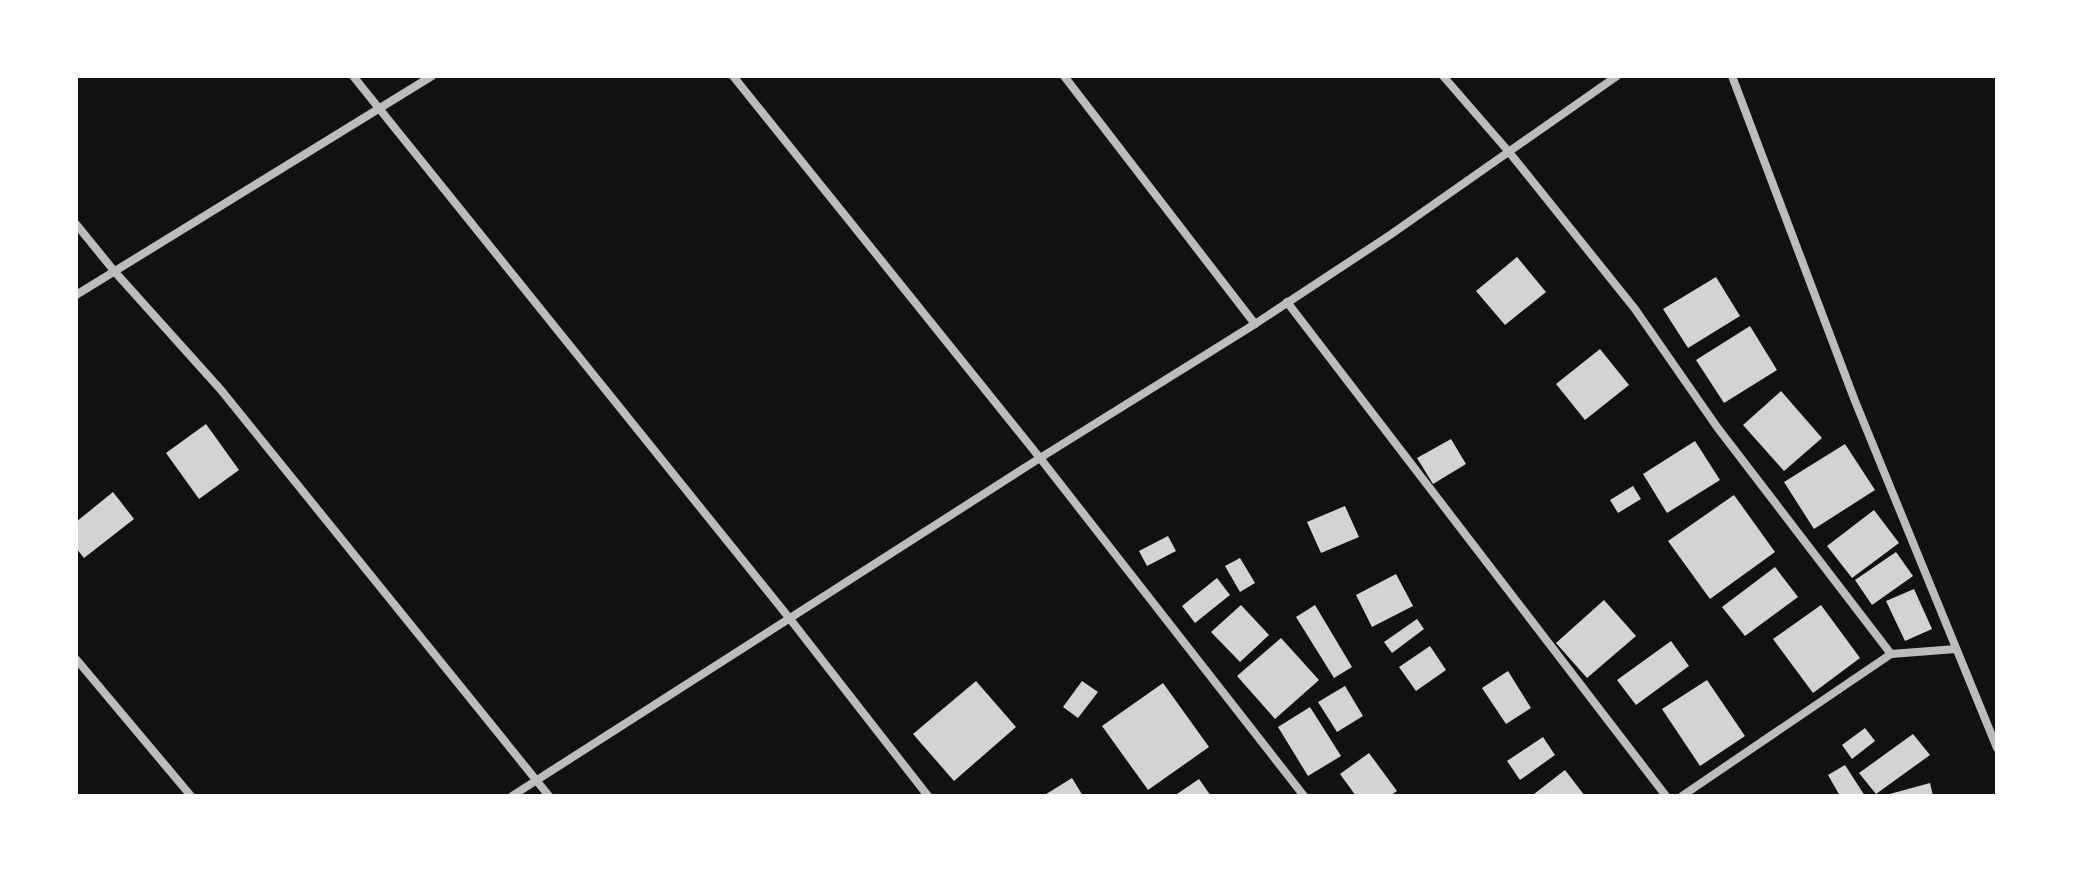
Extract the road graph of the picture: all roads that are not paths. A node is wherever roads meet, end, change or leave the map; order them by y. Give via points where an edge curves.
1 (353, 76) edge
2 (432, 76) edge
3 (733, 76) edge
4 (1064, 76) edge
5 (1443, 76) edge
6 (1617, 76) edge
7 (1732, 76) edge
8 (381, 109) junction
9 (1509, 152) junction
10 (76, 224) edge
11 (115, 272) junction
12 (76, 295) edge
13 (1287, 302) junction
14 (1255, 324) junction
15 (1040, 458) junction
16 (790, 619) junction
17 (1956, 649) junction
18 (1891, 654) junction
19 (76, 659) edge
20 (1997, 748) edge
21 (536, 781) junction
22 (191, 796) edge
23 (512, 796) edge
24 (549, 796) edge
25 (928, 796) edge
26 (1304, 796) edge
27 (1666, 796) edge
28 (1682, 796) edge

1 - 8 street
2 - 8 street
3 - 15 street
4 - 14 street
5 - 9 street
6 - 9 street
7 - 17 street
8 - 11 street
8 - 16 street
9 - 13 street
9 - 18 street via 1635,309 1717,427
10 - 11 street
11 - 12 street
11 - 21 street via 221,390
13 - 14 street
13 - 27 street
14 - 15 street
15 - 16 street
15 - 26 street
16 - 21 street
16 - 25 street
17 - 18 street
17 - 20 street
18 - 28 street
19 - 22 street
21 - 23 street
21 - 24 street

